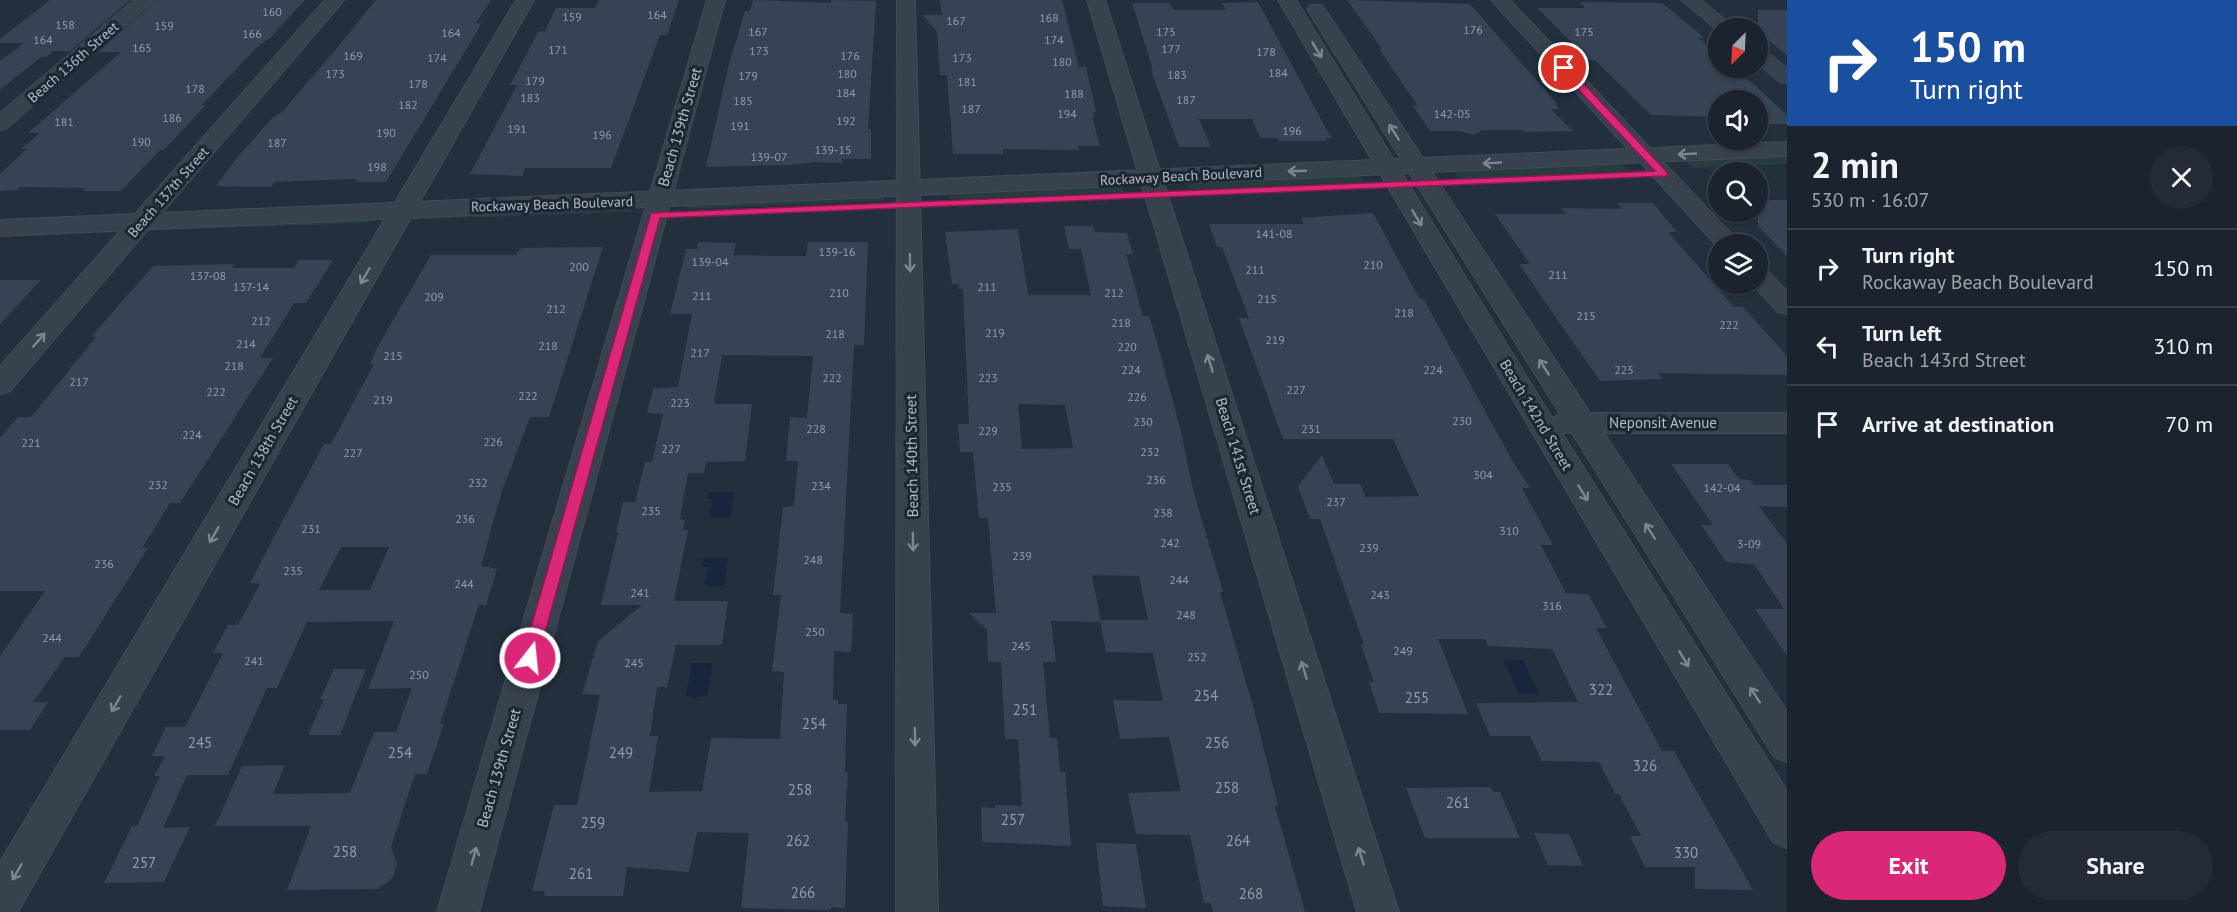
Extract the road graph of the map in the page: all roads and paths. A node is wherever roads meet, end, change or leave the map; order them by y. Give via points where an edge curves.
1 (145, 0) edge
2 (335, 0) edge
3 (525, 0) edge
4 (716, 0) edge
5 (906, 0) edge
6 (1096, 0) edge
7 (1287, 0) edge
8 (1310, 0) edge
9 (1500, 0) edge
10 (1690, 0) edge
11 (1713, 18) edge
12 (1768, 63) edge
13 (1787, 78) edge
14 (0, 124) edge
15 (1787, 150) edge
16 (1654, 165) junction
17 (1787, 168) edge
18 (1407, 176) junction
19 (1155, 186) junction
20 (909, 197) junction
21 (657, 208) junction
22 (399, 218) junction
23 (0, 228) edge
24 (135, 230) junction
25 (1720, 234) edge
26 (0, 243) edge
27 (1768, 286) edge
28 (1787, 306) edge
29 (0, 384) edge
30 (1540, 422) junction
31 (1580, 423) junction
32 (1787, 423) edge
33 (1787, 744) edge
34 (1787, 828) edge
35 (0, 902) edge
36 (458, 912) edge
37 (917, 912) edge
38 (1378, 912) edge

1 - 14 street, Beach 136th Street
2 - 24 street, Beach 137th Street
3 - 22 street, Beach 138th Street
4 - 21 street, Beach 139th Street
5 - 20 street, Beach 140th Street
6 - 19 street, Beach 141st Street
7 -> 18 street, Beach 142nd Street
18 -> 8 street, Beach 142nd Street
9 - 16 street
10 - 11 street
12 - 13 street
15 -> 16 street, Rockaway Beach Boulevard
16 - 17 street, Rockaway Beach Boulevard
16 - 18 street, Rockaway Beach Boulevard
16 - 25 street
18 - 19 street, Rockaway Beach Boulevard
18 -> 30 street, Beach 142nd Street
31 -> 18 street, Beach 142nd Street
19 - 20 street, Rockaway Beach Boulevard
38 -> 19 street, Beach 141st Street
20 - 21 street, Rockaway Beach Boulevard
20 -> 37 street, Beach 140th Street
21 - 22 street, Rockaway Beach Boulevard
36 -> 21 street, Beach 139th Street
22 - 24 street, Rockaway Beach Boulevard
22 -> 35 street, Beach 138th Street
23 - 24 street, Rockaway Beach Boulevard
24 - 26 street, Rockaway Beach Boulevard
29 -> 24 street, Beach 137th Street
27 - 28 street
30 - 31 street, Neponsit Avenue
30 -> 34 street, Beach 142nd Street
31 - 32 street, Neponsit Avenue
33 -> 31 street, Beach 142nd Street

